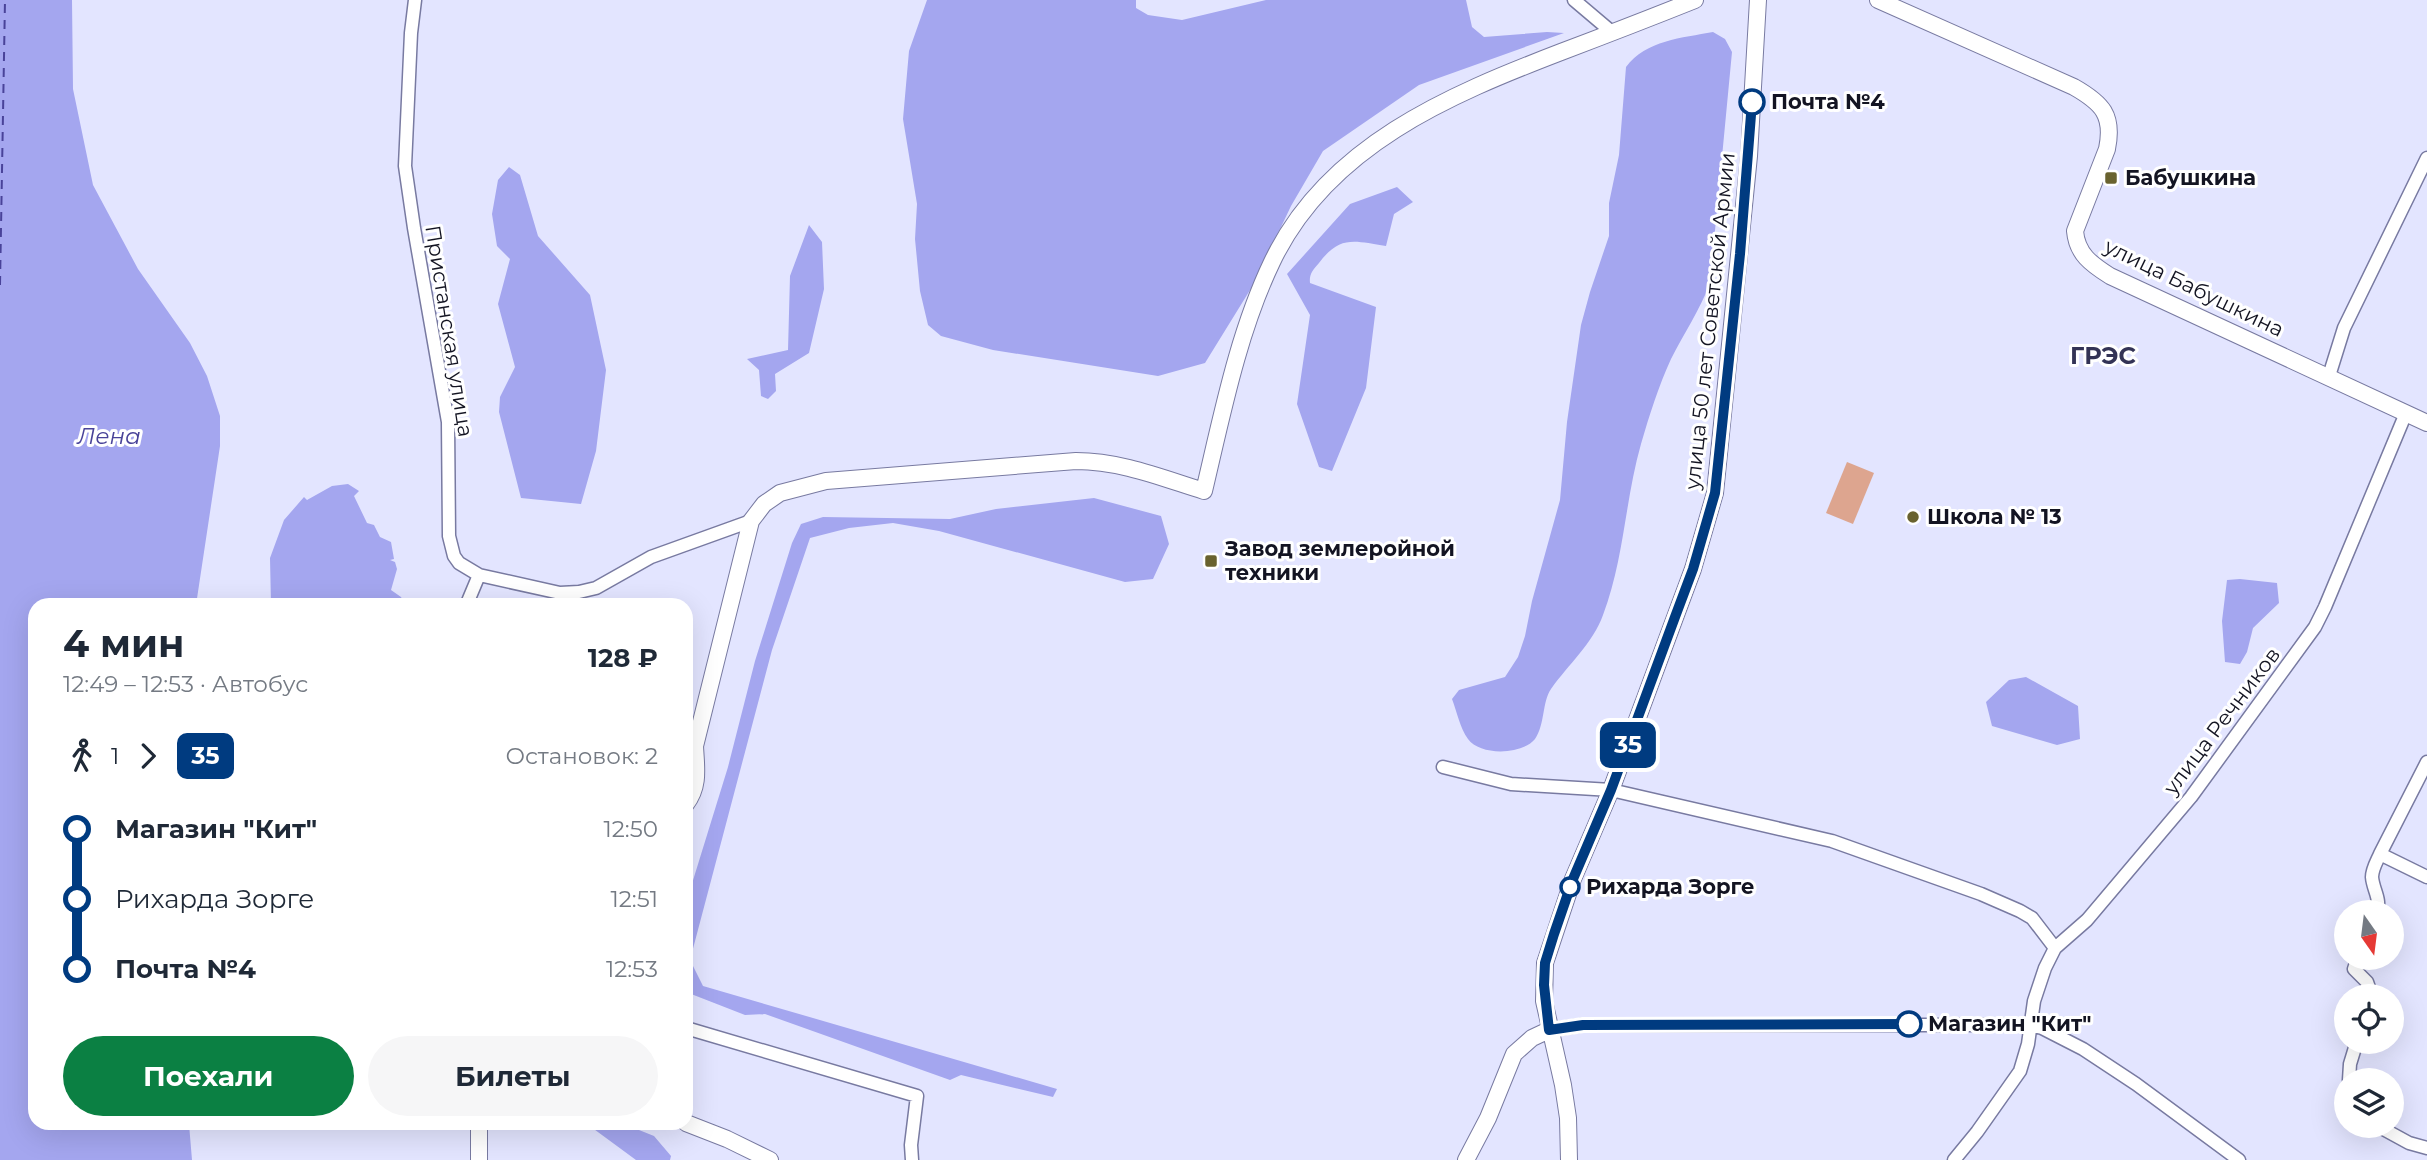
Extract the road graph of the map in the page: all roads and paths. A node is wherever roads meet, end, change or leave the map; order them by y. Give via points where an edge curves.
1 (415, 0) edge
2 (1574, 0) edge
3 (1695, 0) edge
4 (1758, 0) edge
5 (1878, 0) edge
6 (1613, 33) junction
7 (2427, 158) edge
8 (2329, 376) junction
9 (2406, 413) junction
10 (2427, 423) edge
11 (751, 521) junction
12 (479, 575) junction
13 (469, 598) edge
14 (2427, 762) edge
15 (1443, 767) dead end
16 (1611, 790) junction
17 (693, 796) edge
18 (2380, 854) junction
19 (2427, 877) edge
20 (2378, 900) edge
21 (2055, 948) junction
22 (2354, 970) edge
23 (2368, 984) edge
24 (2030, 1025) junction
25 (693, 1030) edge
26 (1549, 1030) junction
27 (693, 1126) edge
28 (479, 1130) edge
29 (2400, 1138) edge
30 (2427, 1148) edge
31 (480, 1160) edge
32 (770, 1160) edge
33 (912, 1160) edge
34 (1466, 1160) edge
35 (1569, 1160) edge
36 (1954, 1160) edge
37 (2239, 1160) edge

1 - 12 street, Пристанская улица via 405,166 448,422 451,548 459,563
2 - 6 street
3 - 6 street
4 - 16 street, улица 50 лет Советской Армии via 1749,156 1715,493 1693,569
5 - 8 street, улица Бабушкина via 2074,87 2103,109 2109,120 2107,149 2075,231 2080,251 2094,266
6 - 11 street via 1454,96 1380,139 1329,179 1287,234 1257,297 1204,491 1129,467 1076,461 826,481 780,493
7 - 8 street via 2344,328
8 - 9 street, улица Бабушкина
9 - 10 street, улица Бабушкина
9 - 21 street, улица Речников via 2315,627 2191,797 2087,920
11 - 12 street, Пристанская улица via 651,557 596,588 579,592 560,593
11 - 17 street via 695,746
12 - 13 street
14 - 18 street
15 - 16 street via 1511,784
16 - 21 street via 1872,854 2020,911 2032,918
16 - 26 street, улица 50 лет Советской Армии via 1573,879 1545,963
18 - 19 street
18 - 20 street via 2372,879
21 - 24 street, улица Речников via 2034,1001
22 - 23 street
24 - 26 street via 1597,1025
24 - 36 street, улица Речников via 2020,1071
24 - 37 street via 2083,1049
25 - 33 street via 917,1096
26 - 34 street via 1514,1054
26 - 35 street, улица 50 лет Советской Армии via 1563,1085
27 - 32 street
28 - 31 street
29 - 30 street

